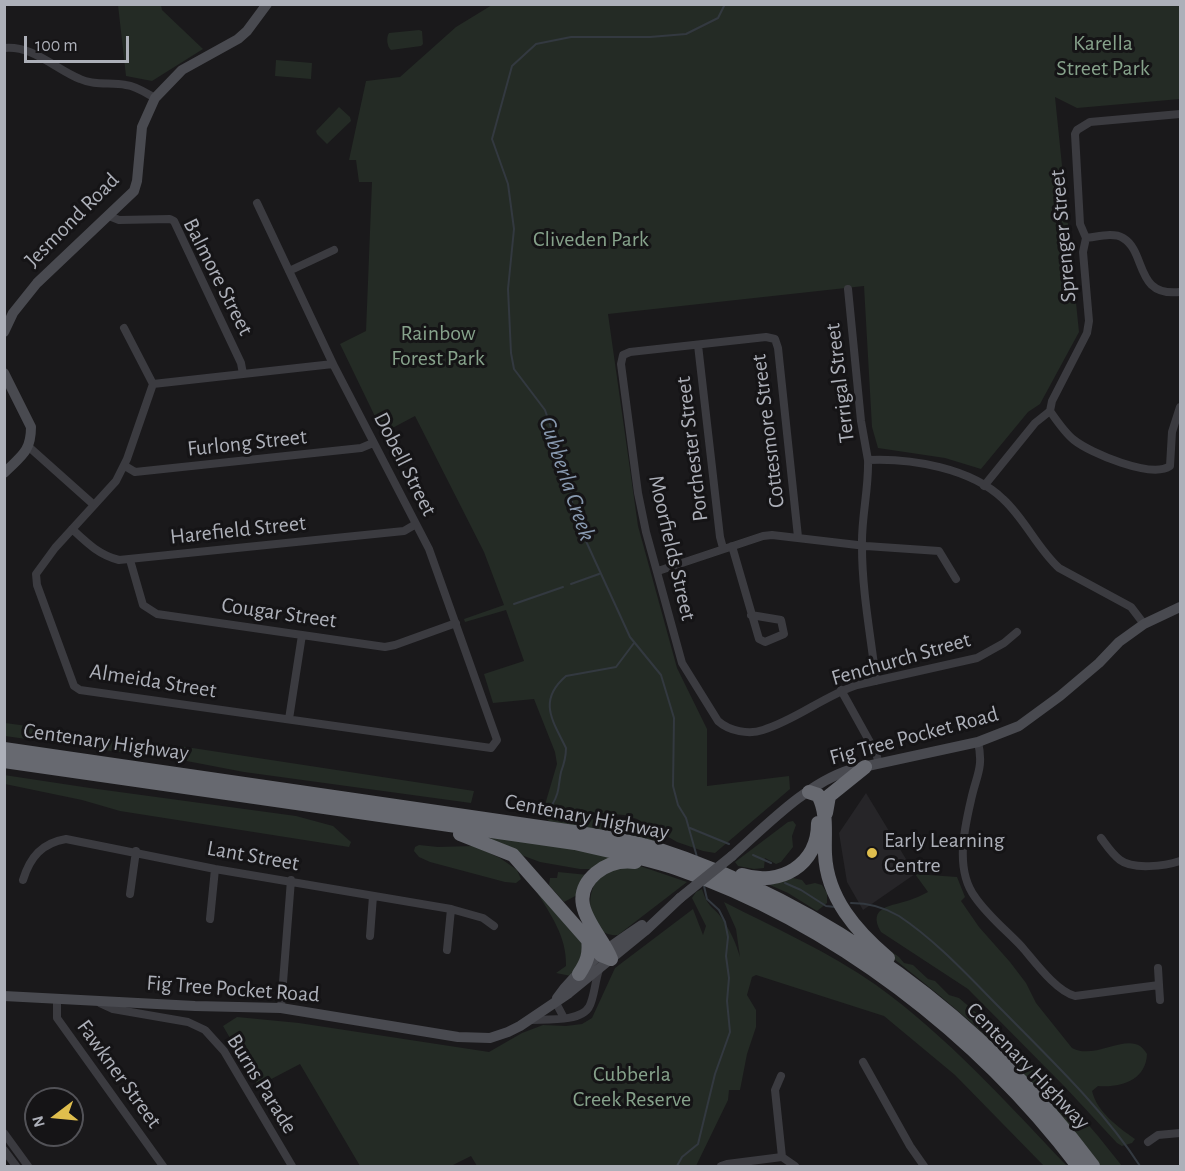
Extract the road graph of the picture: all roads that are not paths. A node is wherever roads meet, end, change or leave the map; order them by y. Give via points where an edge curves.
1 (267, 4) edge
2 (4, 48) edge
3 (155, 98) junction
4 (1180, 114) edge
5 (257, 203) dead end
6 (109, 216) junction
7 (1086, 238) junction
8 (334, 250) dead end
9 (289, 271) junction
10 (848, 289) dead end
11 (1180, 292) edge
12 (124, 328) dead end
13 (4, 332) edge
14 (698, 345) junction
15 (333, 364) junction
16 (621, 364) joint
17 (4, 373) edge
18 (243, 374) junction
19 (153, 384) junction
20 (1180, 407) edge
21 (1050, 411) junction
22 (373, 443) junction
23 (29, 447) junction
24 (868, 460) junction
25 (125, 466) junction
26 (4, 473) edge
27 (984, 486) junction
28 (94, 505) junction
29 (416, 524) junction
30 (72, 529) junction
31 (798, 537) junction
32 (861, 545) junction
33 (732, 546) junction
34 (723, 548) junction
35 (129, 560) junction
36 (658, 571) junction
37 (956, 579) dead end
38 (1180, 607) edge
39 (751, 615) junction
40 (456, 623) junction
41 (1144, 624) junction
42 (1017, 632) dead end
43 (302, 635) junction
44 (876, 681) junction
45 (842, 690) junction
46 (289, 719) junction
47 (724, 726) joint
48 (978, 742) junction
49 (491, 748) joint
50 (4, 749) edge
51 (4, 761) edge
52 (872, 765) junction
53 (809, 792) junction
54 (394, 817) junction
55 (825, 823) junction
56 (1101, 838) dead end
57 (136, 851) junction
58 (645, 859) junction
59 (1180, 861) edge
60 (689, 867) junction
61 (215, 869) junction
62 (706, 874) junction
63 (728, 875) junction
64 (23, 880) dead end
65 (291, 880) junction
66 (130, 894) dead end
67 (373, 896) junction
68 (451, 909) junction
69 (663, 912) junction
70 (210, 919) dead end
71 (494, 926) dead end
72 (370, 936) dead end
73 (588, 939) junction
74 (447, 950) dead end
75 (607, 953) junction
76 (1158, 968) dead end
77 (579, 974) junction
78 (908, 981) junction
79 (1158, 985) junction
80 (4, 996) edge
81 (57, 998) junction
82 (92, 999) junction
83 (1161, 1000) dead end
84 (555, 1001) junction
85 (281, 1008) junction
86 (564, 1018) junction
87 (530, 1020) junction
88 (863, 1062) dead end
89 (781, 1076) dead end
90 (4, 1133) edge
91 (1180, 1133) edge
92 (1148, 1142) dead end
93 (4, 1150) edge
94 (782, 1157) junction
95 (16, 1167) edge
96 (28, 1167) edge
97 (163, 1167) edge
98 (292, 1167) edge
99 (721, 1167) edge
100 (795, 1167) edge
101 (924, 1167) edge
102 (1078, 1167) edge
103 (1093, 1167) edge

1 - 3 main road, Jesmond Road via 238,39 182,70
2 - 3 street via 30,52 91,83 125,84
3 - 6 main road, Jesmond Road via 142,127 134,191
4 - 7 street, Sprenger Street via 1090,122 1077,130 1074,142 1080,224
5 - 9 street, Dobell Street
6 - 13 main road, Jesmond Road via 38,283 13,313
6 - 18 street, Balmore Street via 119,220 174,221
7 - 11 street via 1124,238 1153,285 1170,293
7 - 21 street, Sprenger Street via 1083,252 1087,333
8 - 9 street
9 - 15 street, Dobell Street
10 - 24 street, Terrigal Street
12 - 19 street
14 - 16 street, Cottesmore Street via 630,352 623,355
14 - 31 street, Cottesmore Street via 775,339
14 - 34 street, Porchester Street
15 - 18 street
15 - 22 street, Dobell Street
16 - 36 street, Moorfields Street via 638,493
17 - 23 main road via 31,428
18 - 19 street
19 - 25 street, Almeida Street
20 - 21 street via 1172,432 1170,466 1157,470 1119,463 1089,451 1072,439
21 - 27 street, Sprenger Street via 1035,423
22 - 25 street, Furlong Street via 361,448 135,472
22 - 29 street, Dobell Street
23 - 26 main road
23 - 28 street
24 - 27 street, Terrigal Street via 952,469
24 - 32 street
25 - 28 street, Almeida Street
27 - 41 street via 1003,499 1054,563 1131,607
28 - 30 street, Almeida Street
29 - 35 street, Harefield Street via 404,531
29 - 40 street, Dobell Street
30 - 35 street, Harefield Street via 107,557
30 - 46 street, Almeida Street via 36,574 74,686
31 - 32 street
31 - 33 street via 763,536
32 - 37 street via 939,551
32 - 44 street
33 - 34 street
33 - 39 street
34 - 36 street
35 - 43 street, Cougar Street via 143,605 155,613
36 - 47 street, Moorfields Street via 682,663
38 - 41 main road, Fig Tree Pocket Road
39 - 39 street via 759,639 765,642 784,634 781,620
40 - 43 street, Cougar Street via 385,646
40 - 49 street, Dobell Street via 497,740
41 - 48 main road, Fig Tree Pocket Road via 1019,726
42 - 44 street, Fenchurch Street via 976,658
43 - 46 street
44 - 45 street, Fenchurch Street
45 - 47 street, Fenchurch Street via 760,731
45 - 52 street via 876,753
46 - 49 street, Almeida Street
48 - 52 main road, Fig Tree Pocket Road
48 - 79 street via 981,767 971,799 962,860 974,896 1068,994
50 - 60 highway, Centenary Highway via 574,832 642,845
51 - 54 highway, Centenary Highway
52 - 53 main road, Fig Tree Pocket Road via 834,776
52 - 55 highway via 829,796
53 - 55 highway via 819,796
53 - 63 highway via 818,829 807,860 777,878
53 - 69 main road, Fig Tree Pocket Road, bridge
54 - 58 highway, Centenary Highway via 574,843
54 - 73 highway via 464,835 513,855
55 - 78 highway via 827,871 837,899 858,930 898,966
56 - 59 street via 1122,862 1156,866
57 - 61 street, Lant Street
57 - 64 street, Lant Street via 57,840 47,844 28,864
57 - 66 street
58 - 60 highway, Centenary Highway
58 - 75 highway via 610,864 588,881 583,894 587,920
60 - 62 highway, Centenary Highway
61 - 65 street, Lant Street
61 - 70 street
62 - 63 highway, Centenary Highway
62 - 102 highway, Centenary Highway via 867,966 928,1011 1014,1090
63 - 78 highway, Centenary Highway via 826,927
65 - 67 street, Lant Street
65 - 85 street
67 - 68 street, Lant Street
67 - 72 street
68 - 71 street, Lant Street via 483,918
68 - 74 street
69 - 75 main road, Fig Tree Pocket Road
69 - 75 main road, Fig Tree Pocket Road
73 - 75 highway
73 - 77 highway via 589,956
75 - 77 main road, Fig Tree Pocket Road
75 - 84 main road, Fig Tree Pocket Road via 569,993
75 - 86 street via 590,1006 580,1016
76 - 79 street
77 - 84 main road, Fig Tree Pocket Road
78 - 103 highway, Centenary Highway via 957,1020 1035,1097
79 - 83 street
80 - 81 main road, Fig Tree Pocket Road
81 - 82 main road, Fig Tree Pocket Road
81 - 97 street, Fawkner Street via 57,1018
82 - 85 main road, Fig Tree Pocket Road
82 - 98 street, Burns Parade via 113,1009 188,1022 205,1030 224,1051
84 - 86 street
84 - 87 main road, Fig Tree Pocket Road
85 - 87 main road, Fig Tree Pocket Road via 476,1038 500,1035
86 - 87 street
88 - 101 street
89 - 94 street via 776,1090
90 - 96 street
91 - 92 street via 1158,1136
93 - 95 street
94 - 99 street
94 - 100 street

